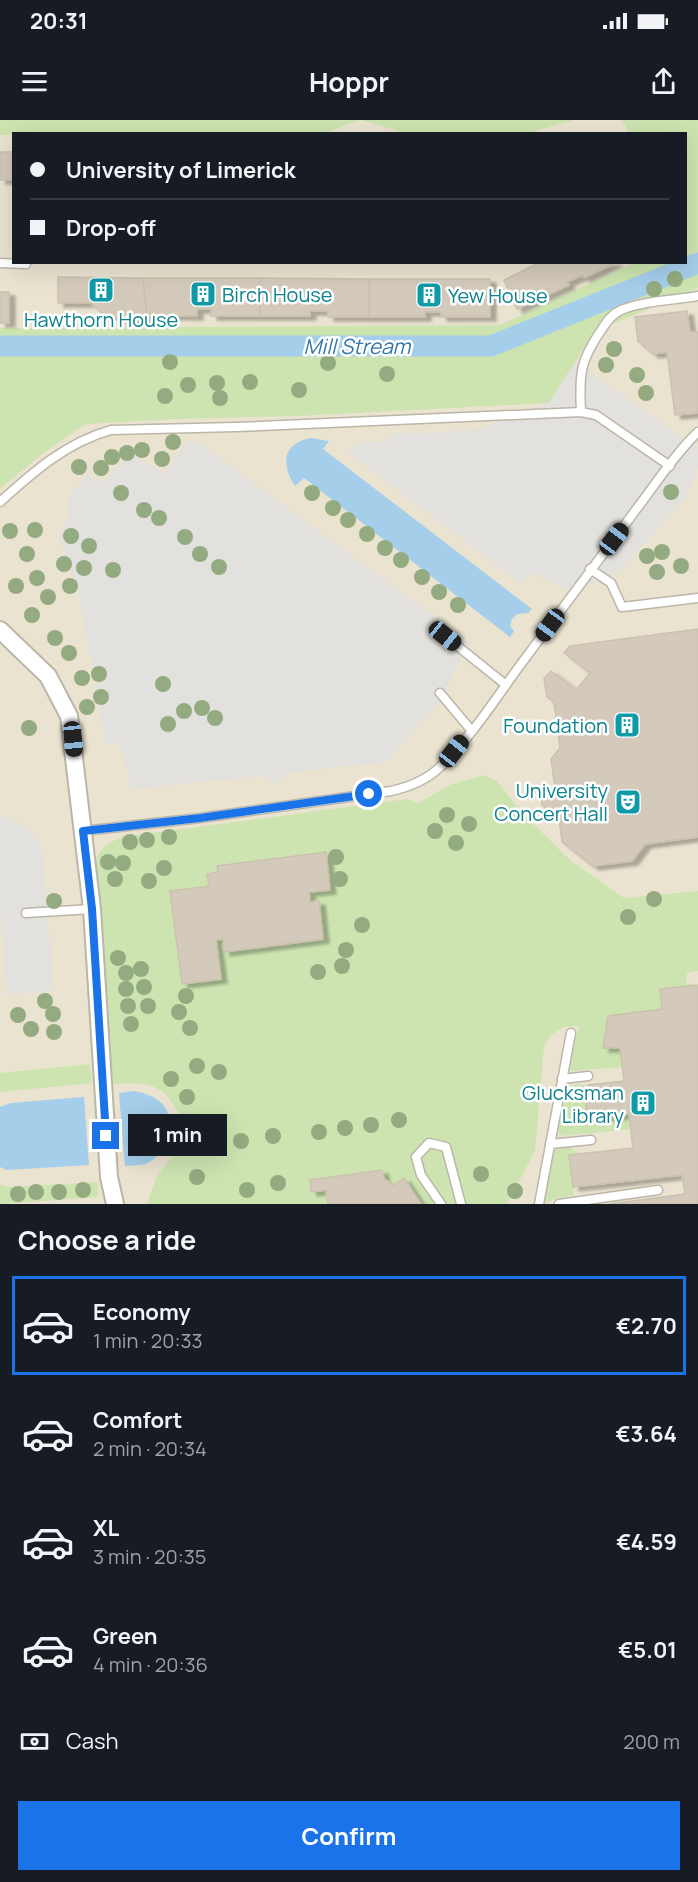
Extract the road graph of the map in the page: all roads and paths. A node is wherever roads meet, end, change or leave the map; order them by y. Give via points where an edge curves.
1 (698, 296) edge
2 (581, 412) junction
3 (698, 432) edge
4 (670, 466) junction
5 (0, 502) edge
6 (590, 569) junction
7 (698, 598) edge
8 (0, 630) edge
9 (445, 636) dead end
10 (506, 685) junction
11 (440, 693) dead end
12 (471, 730) junction
13 (83, 831) junction
14 (92, 909) junction
15 (26, 913) dead end
16 (571, 1033) dead end
17 (588, 1076) dead end
18 (562, 1078) junction
19 (591, 1140) dead end
20 (550, 1144) junction
21 (658, 1190) dead end
22 (115, 1204) edge
23 (441, 1204) edge
24 (461, 1204) edge
25 (539, 1204) edge
26 (560, 1204) edge

1 - 2 lane via 631,307 610,317 584,357
2 - 4 lane via 596,415
2 - 5 lane via 111,430 70,447
3 - 4 lane
4 - 6 lane
6 - 7 lane via 611,583 622,607
6 - 10 lane
8 - 13 street via 48,676 69,716
9 - 10 lane
10 - 12 lane
11 - 12 lane
12 - 13 lane via 438,769 406,788
13 - 14 street
14 - 15 lane
14 - 22 street
16 - 18 lane
17 - 18 lane
18 - 20 lane
19 - 20 lane
20 - 25 lane
21 - 26 lane
23 - 24 lane via 421,1175 416,1157 429,1143 446,1147

